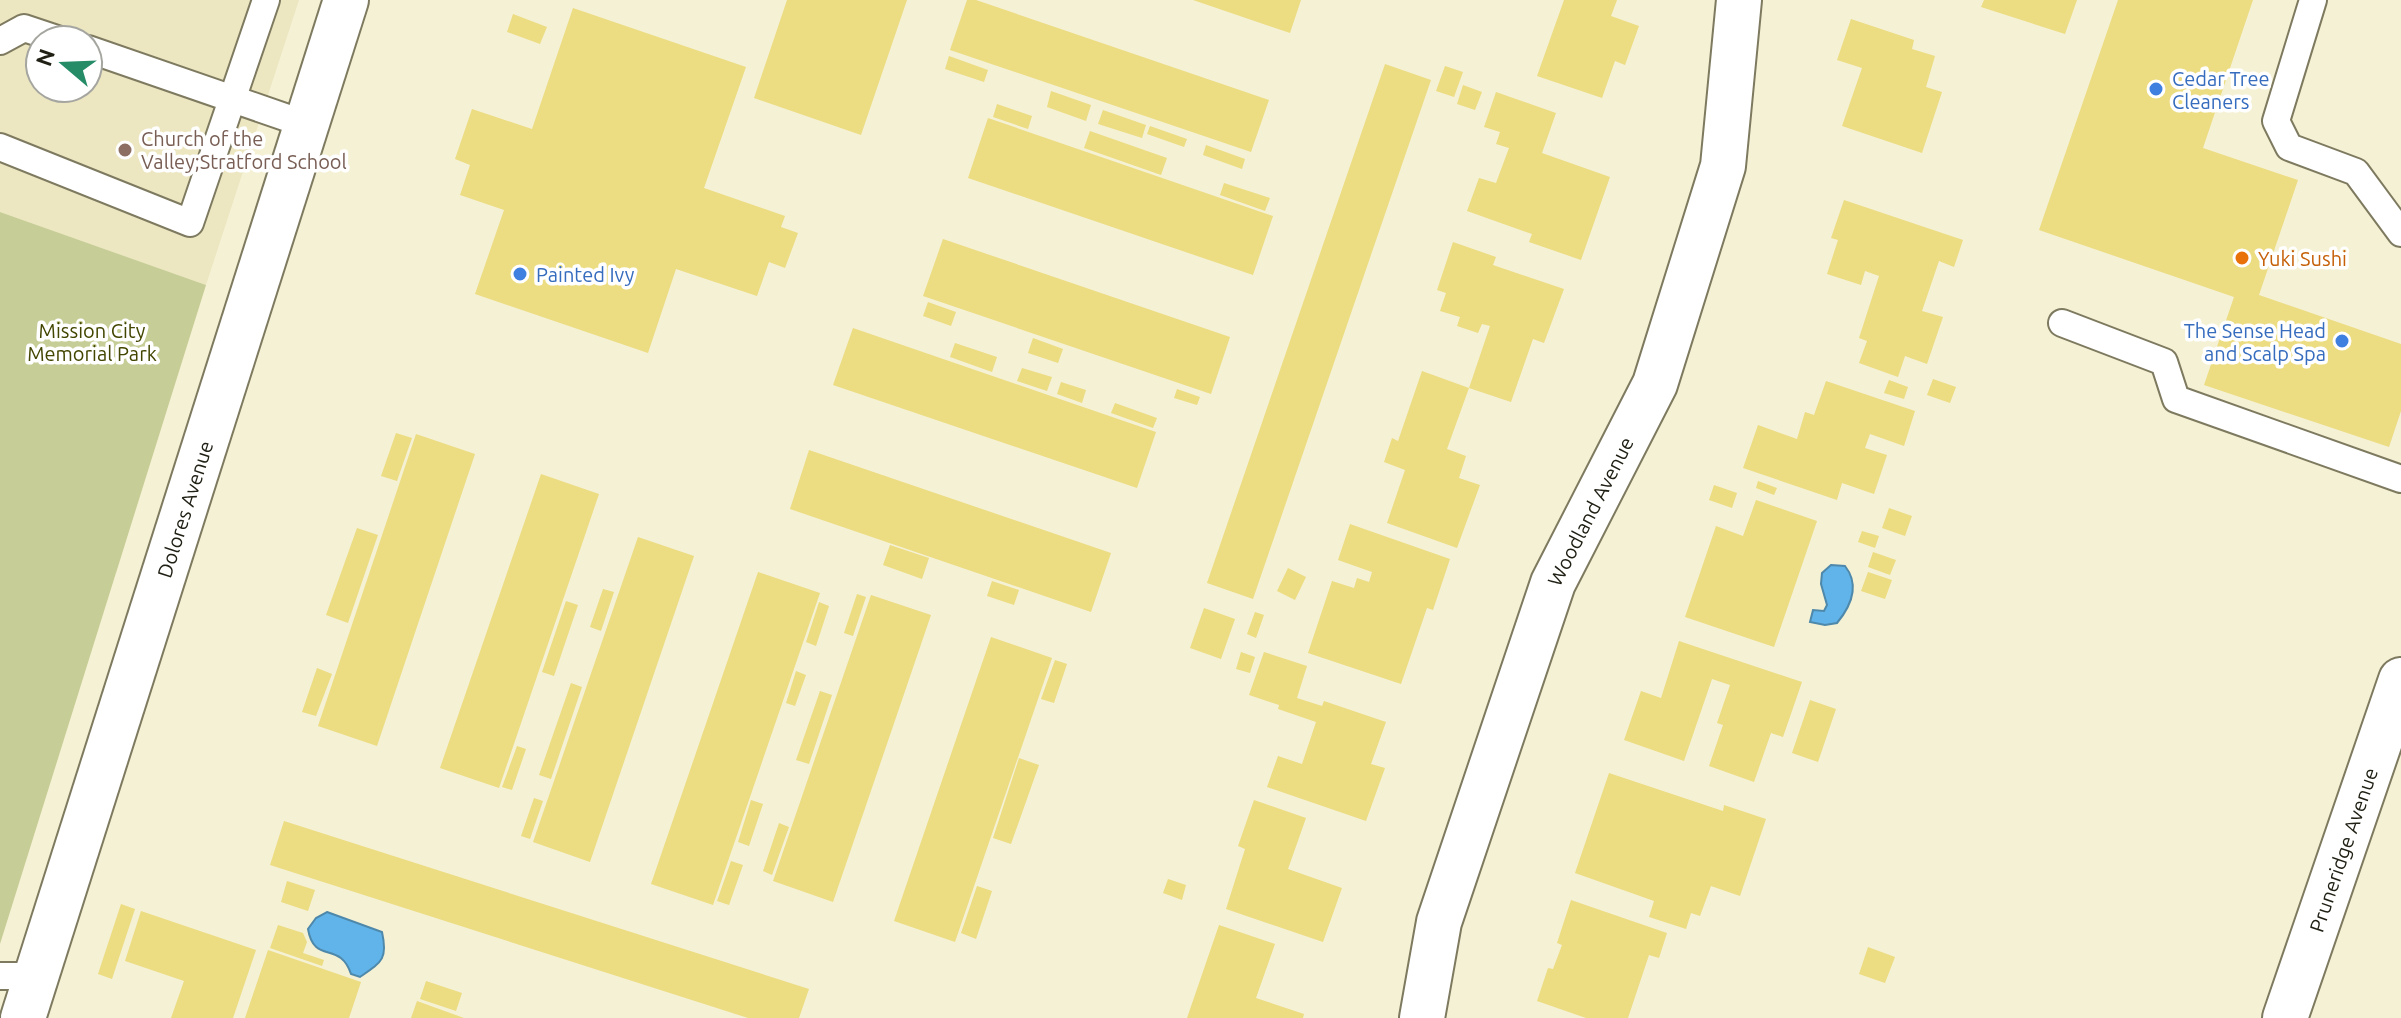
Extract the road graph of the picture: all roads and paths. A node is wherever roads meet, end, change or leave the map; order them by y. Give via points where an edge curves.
1 (266, 0) edge
2 (346, 0) edge
3 (1739, 0) edge
4 (2313, 0) edge
5 (24, 28) edge
6 (0, 41) edge
7 (104, 55) edge
8 (233, 100) junction
9 (305, 124) junction
10 (0, 147) edge
11 (2401, 233) edge
12 (2062, 323) dead end
13 (2401, 479) edge
14 (2398, 702) edge
15 (18, 976) edge
16 (23, 1018) edge
17 (1422, 1018) edge
18 (2285, 1018) edge

1 - 8 lane
2 - 9 street, Dolores Avenue
3 - 17 street, Woodland Avenue via 1723,166 1655,384 1553,583 1439,922
4 - 11 lane via 2276,121 2289,147 2356,172
5 - 6 lane
7 - 8 lane
8 - 9 lane
8 - 10 lane via 190,223
9 - 15 street, Dolores Avenue
12 - 13 lane via 2164,362 2176,399
14 - 18 street, Pruneridge Avenue
15 - 16 street, Dolores Avenue

